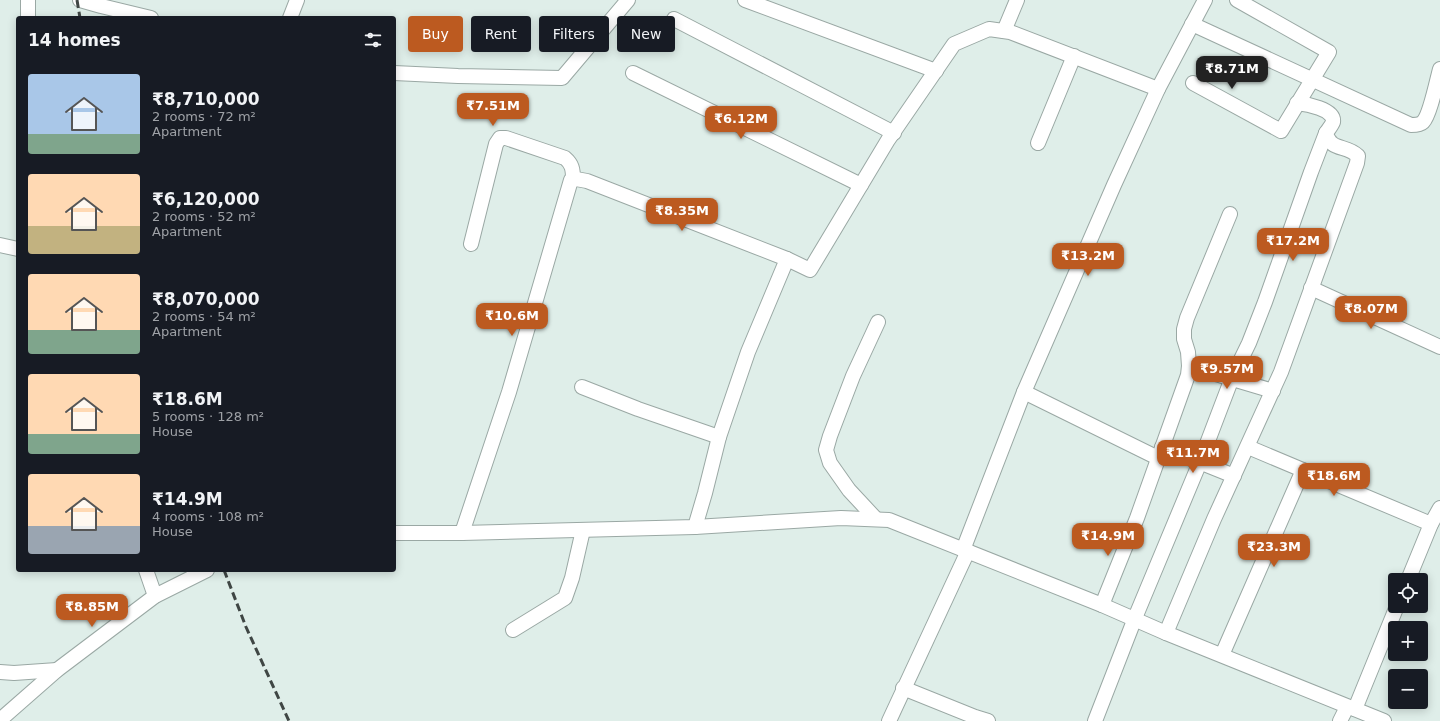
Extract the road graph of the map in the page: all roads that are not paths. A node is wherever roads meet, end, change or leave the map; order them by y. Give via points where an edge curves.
1 (28, 0) edge
2 (80, 0) edge
3 (297, 0) edge
4 (628, 0) edge
5 (745, 0) edge
6 (1017, 0) edge
7 (1205, 0) edge
8 (1237, 0) edge
9 (100, 3) edge
10 (28, 16) edge
11 (144, 16) edge
12 (291, 16) edge
13 (675, 20) edge
14 (1192, 24) junction
15 (1004, 31) junction
16 (1074, 56) junction
17 (1440, 69) edge
18 (936, 71) junction
19 (396, 73) edge
20 (633, 73) dead end
21 (1312, 80) junction
22 (1193, 83) dead end
23 (1158, 88) junction
24 (1298, 103) junction
25 (894, 133) junction
26 (1326, 133) junction
27 (1038, 143) dead end
28 (573, 179) junction
29 (861, 185) junction
30 (1230, 214) dead end
31 (0, 244) edge
32 (471, 244) dead end
33 (16, 248) edge
34 (787, 259) junction
35 (1312, 288) junction
36 (878, 322) dead end
37 (1440, 347) edge
38 (1189, 366) junction
39 (1232, 378) junction
40 (582, 387) dead end
41 (1273, 391) junction
42 (1024, 392) junction
43 (719, 437) junction
44 (1248, 446) junction
45 (1160, 452) junction
46 (1200, 462) junction
47 (1303, 470) junction
48 (1234, 476) junction
49 (1440, 508) edge
50 (876, 519) junction
51 (1431, 524) junction
52 (695, 527) junction
53 (583, 530) junction
54 (396, 533) edge
55 (462, 533) junction
56 (965, 550) junction
57 (147, 572) edge
58 (203, 572) edge
59 (1411, 573) edge
60 (155, 596) junction
61 (1102, 605) junction
62 (1394, 613) edge
63 (1134, 618) junction
64 (513, 630) dead end
65 (1166, 633) junction
66 (1222, 656) junction
67 (57, 670) junction
68 (0, 672) edge
69 (904, 688) junction
70 (1351, 708) junction
71 (0, 720) edge
72 (889, 721) edge
73 (988, 721) edge
74 (1095, 721) edge
75 (1340, 721) edge
76 (1384, 721) edge

1 - 10 street
2 - 9 street
3 - 12 street
4 - 19 street via 562,78
5 - 18 street
6 - 15 street
7 - 14 street
8 - 21 street via 1329,52
9 - 11 street
13 - 25 street
14 - 21 street
14 - 23 street
15 - 16 street
15 - 18 street via 989,29 954,44
16 - 23 street
16 - 27 street
17 - 21 street via 1427,115 1423,122 1411,125
18 - 25 street
20 - 29 street
21 - 24 street
22 - 24 street via 1280,131
23 - 42 street
24 - 26 street via 1312,105 1332,116 1333,122
25 - 29 street
26 - 35 street via 1331,144 1354,152 1358,156
26 - 39 street via 1249,343
28 - 32 street via 572,167 565,158 500,138 496,144
28 - 34 street via 587,180
28 - 55 street via 509,392
29 - 34 street via 810,270
30 - 38 street via 1186,318 1184,334
31 - 33 street
34 - 43 street via 748,352
35 - 37 street
35 - 41 street
36 - 50 street via 851,383 826,450 830,463 849,490
38 - 39 street
38 - 45 street
39 - 41 street
39 - 46 street
40 - 43 street
41 - 44 street
42 - 45 street
42 - 56 street
43 - 52 street
44 - 47 street
44 - 48 street
45 - 46 street
45 - 61 street
46 - 48 street
46 - 63 street
47 - 51 street
47 - 66 street
48 - 65 street
49 - 51 street
50 - 52 street via 841,518
50 - 56 street via 889,520
51 - 59 street
52 - 53 street
53 - 55 street
53 - 64 street via 565,598
54 - 55 street
56 - 61 street
56 - 69 street
57 - 60 street
58 - 60 street
60 - 67 street
61 - 63 street
62 - 70 street
63 - 65 street
63 - 74 street
65 - 66 street
66 - 70 street
67 - 68 street
67 - 71 street
69 - 72 street
69 - 73 street
70 - 75 street
70 - 76 street

